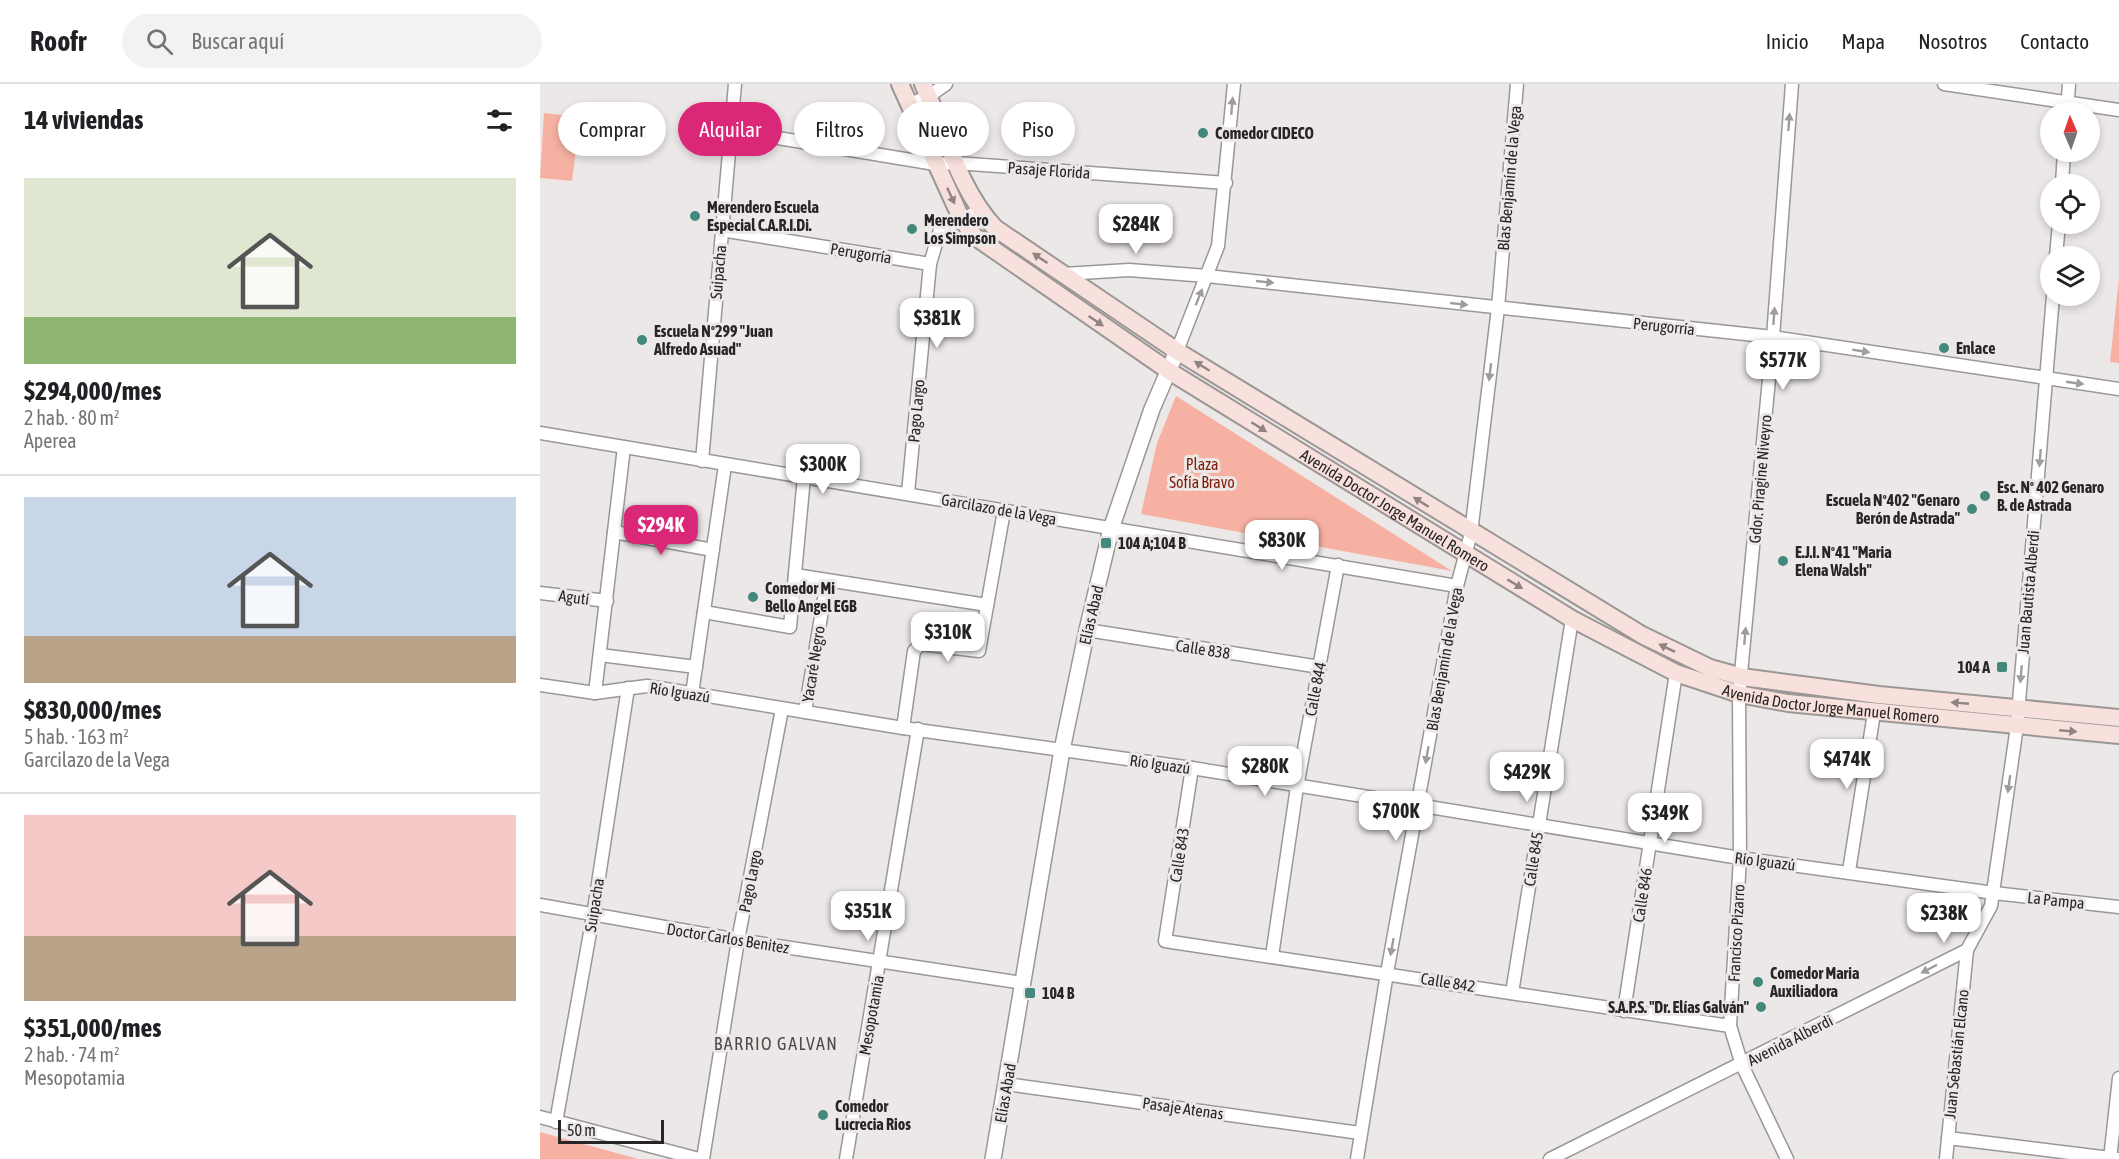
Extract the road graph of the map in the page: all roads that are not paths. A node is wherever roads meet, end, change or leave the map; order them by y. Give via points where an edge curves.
1 (735, 84) edge
2 (900, 84) edge
3 (946, 84) edge
4 (1234, 84) edge
5 (1517, 84) edge
6 (1792, 84) edge
7 (1944, 84) edge
8 (2069, 84) edge
9 (926, 90) edge
10 (733, 102) edge
11 (909, 102) edge
12 (912, 102) edge
13 (2068, 102) edge
14 (2040, 103) edge
15 (2100, 109) edge
16 (2119, 110) edge
17 (782, 139) edge
18 (728, 156) edge
19 (932, 156) edge
20 (956, 163) junction
21 (935, 164) junction
22 (1226, 183) junction
23 (980, 211) junction
24 (961, 218) junction
25 (721, 230) junction
26 (930, 264) junction
27 (1064, 274) junction
28 (1207, 276) junction
29 (2052, 306) edge
30 (1498, 308) junction
31 (1773, 337) junction
32 (1177, 351) junction
33 (1169, 371) junction
34 (2047, 379) junction
35 (2119, 389) edge
36 (540, 433) edge
37 (624, 447) junction
38 (702, 461) junction
39 (725, 465) junction
40 (804, 477) junction
41 (908, 493) junction
42 (1004, 511) junction
43 (1111, 529) junction
44 (614, 532) junction
45 (1471, 533) junction
46 (713, 550) junction
47 (1465, 554) junction
48 (1338, 565) junction
49 (795, 575) junction
50 (827, 581) junction
51 (1457, 586) junction
52 (540, 593) edge
53 (607, 601) junction
54 (987, 605) junction
55 (704, 612) junction
56 (1572, 618) junction
57 (1087, 630) junction
58 (600, 655) junction
59 (696, 667) junction
60 (1320, 668) junction
61 (1676, 673) junction
62 (540, 685) edge
63 (1740, 686) junction
64 (628, 688) junction
65 (595, 693) junction
66 (692, 694) junction
67 (2018, 709) junction
68 (782, 710) junction
69 (805, 712) junction
70 (1874, 713) junction
71 (2119, 718) edge
72 (2017, 726) junction
73 (903, 728) junction
74 (918, 729) junction
75 (2119, 735) edge
76 (1062, 750) junction
77 (1192, 768) junction
78 (1297, 787) junction
79 (1418, 804) junction
80 (1538, 824) junction
81 (1650, 842) junction
82 (1740, 858) junction
83 (1849, 871) junction
84 (1994, 893) junction
85 (540, 905) edge
86 (2119, 907) edge
87 (593, 916) junction
88 (738, 940) junction
89 (1165, 941) joint
90 (1966, 950) junction
91 (1272, 956) junction
92 (880, 963) junction
93 (1387, 973) junction
94 (1023, 983) junction
95 (1512, 993) junction
96 (1624, 1011) junction
97 (1730, 1026) junction
98 (1742, 1065) junction
99 (2119, 1078) edge
100 (1006, 1084) junction
101 (540, 1117) edge
102 (556, 1122) junction
103 (1360, 1133) junction
104 (1948, 1138) junction
105 (2113, 1158) edge
106 (699, 1159) edge
107 (704, 1159) edge
108 (846, 1159) edge
109 (993, 1159) edge
110 (1357, 1159) edge
111 (1550, 1159) edge
112 (1787, 1159) edge
113 (1946, 1159) edge

1 - 10 street, Suipacha
2 - 11 main road, Avenida Doctor Jorge Manuel Romero
3 - 9 street
22 -> 4 street, Elías Abad
5 - 30 street, Blas Benjamín de la Vega
31 -> 6 street, Gdor. Piragine Niveyro
7 - 14 street
8 - 13 street
9 - 12 street
9 - 20 main road, Avenida Doctor Jorge Manuel Romero
15 - 16 street
17 - 21 street, Pasaje Florida
18 - 25 street, Suipacha
19 - 21 main road, Avenida Doctor Jorge Manuel Romero
20 - 21 street, Pasaje Florida
20 - 22 street, Pasaje Florida
20 - 23 main road, Avenida Doctor Jorge Manuel Romero
21 -> 24 main road, Avenida Doctor Jorge Manuel Romero
22 - 28 street, Elías Abad via 1218,246
23 - 24 street, Pago Largo
27 -> 23 main road, Avenida Doctor Jorge Manuel Romero via 995,228
24 - 26 street, Pago Largo via 940,230
24 -> 33 main road, Avenida Doctor Jorge Manuel Romero via 974,236 994,252
25 - 26 street, Perugorría
25 - 38 street, Suipacha
26 - 41 street, Pago Largo
27 - 28 street, Perugorría via 1129,270
27 - 32 main road, Avenida Doctor Jorge Manuel Romero
28 -> 30 street, Perugorría
32 -> 28 street, Elías Abad
29 - 34 street, Juan Bautista Alberdi
30 - 31 street, Perugorría
30 -> 45 street, Blas Benjamín de la Vega
31 -> 34 street, Perugorría
63 -> 31 street, Gdor. Piragine Niveyro
32 - 33 street, Elías Abad
45 -> 32 main road, Avenida Doctor Jorge Manuel Romero
33 - 43 street, Elías Abad
33 -> 47 main road, Avenida Doctor Jorge Manuel Romero
34 -> 35 street, Perugorría
34 -> 67 street, Juan Bautista Alberdi
36 - 37 street, Garcilazo de la Vega
37 - 38 street, Garcilazo de la Vega
37 - 44 street
38 - 39 street, Garcilazo de la Vega
39 - 40 street, Garcilazo de la Vega
39 - 46 street
40 - 41 street, Garcilazo de la Vega
40 - 49 street
41 - 42 street, Garcilazo de la Vega
42 - 43 street, Garcilazo de la Vega
42 - 54 street
43 - 48 street, Garcilazo de la Vega
43 - 57 street, Elías Abad
44 - 46 street
44 - 53 street
45 - 47 street, Blas Benjamín de la Vega
63 -> 45 main road, Avenida Doctor Jorge Manuel Romero via 1642,635
46 - 55 street
47 - 51 street, Blas Benjamín de la Vega
47 -> 56 main road, Avenida Doctor Jorge Manuel Romero
48 - 51 street, Garcilazo de la Vega
48 - 60 street, Calle 844
49 - 50 street
49 - 55 street via 790,627
50 - 54 street
50 - 69 street, Yacaré Negro
51 -> 79 street, Blas Benjamín de la Vega
52 - 53 street, Agutí
53 - 58 street
54 - 73 street via 979,651 921,644 914,651
55 - 59 street
56 - 61 main road, Avenida Doctor Jorge Manuel Romero
56 - 80 street, Calle 845
57 - 60 street, Calle 838
57 - 76 street, Elías Abad
58 - 59 street
58 - 65 street
59 - 66 street
60 - 78 street, Calle 844
61 - 63 main road, Avenida Doctor Jorge Manuel Romero
61 - 81 street, Calle 846
62 - 65 street, Río Iguazú
67 -> 63 main road, Avenida Doctor Jorge Manuel Romero
63 - 70 main road, Avenida Doctor Jorge Manuel Romero
63 - 82 street, Francisco Pizarro
64 - 65 street, Río Iguazú
64 - 66 street, Río Iguazú via 646,686
64 - 87 street, Suipacha
66 - 68 street, Río Iguazú
67 - 71 main road, Avenida Doctor Jorge Manuel Romero
67 - 72 street
68 - 69 street, Río Iguazú
68 - 88 street, Pago Largo
69 - 73 street, Río Iguazú
70 - 72 main road, Avenida Doctor Jorge Manuel Romero
70 - 83 street
72 -> 75 main road, Avenida Doctor Jorge Manuel Romero
72 -> 84 street
73 - 74 street, Río Iguazú
74 - 76 street, Río Iguazú
74 - 92 street, Mesopotamia
76 - 77 street, Río Iguazú
76 - 94 street, Elías Abad
77 - 78 street, Río Iguazú
77 - 89 street, Calle 843
78 - 79 street, Río Iguazú
78 - 91 street, Calle 844
79 - 80 street, Río Iguazú
79 -> 93 street, Blas Benjamín de la Vega
80 - 81 street, Río Iguazú
80 - 95 street, Calle 845
81 - 82 street, Río Iguazú
81 - 96 street, Calle 846
82 - 83 street, Río Iguazú
82 - 97 street, Francisco Pizarro
83 - 84 street, Río Iguazú
84 - 86 street, La Pampa
84 - 90 street via 1991,906
85 - 87 street, Doctor Carlos Benitez
87 - 88 street, Doctor Carlos Benitez
87 - 102 street, Suipacha
88 - 92 street, Doctor Carlos Benitez
88 - 107 street, Pago Largo
89 - 91 street, Calle 842
90 -> 98 street, Avenida Alberdi
90 - 104 street, Juan Sebastián Elcano
91 - 93 street, Calle 842
92 - 94 street, Doctor Carlos Benitez
92 - 108 street, Mesopotamia
93 - 95 street, Calle 842
93 - 103 street, Blas Benjamín de la Vega
94 - 100 street, Elías Abad
95 - 96 street, Calle 842
96 - 97 street, Calle 842
97 - 98 street, Francisco Pizarro
98 - 111 street, Avenida Alberdi
98 - 112 street, Francisco Pizarro
99 - 105 street
100 - 103 street, Pasaje Atenas
100 - 109 street, Elías Abad
101 - 102 street
102 - 106 street
103 - 110 street, Blas Benjamín de la Vega
104 - 105 street
104 - 113 street, Juan Sebastián Elcano

